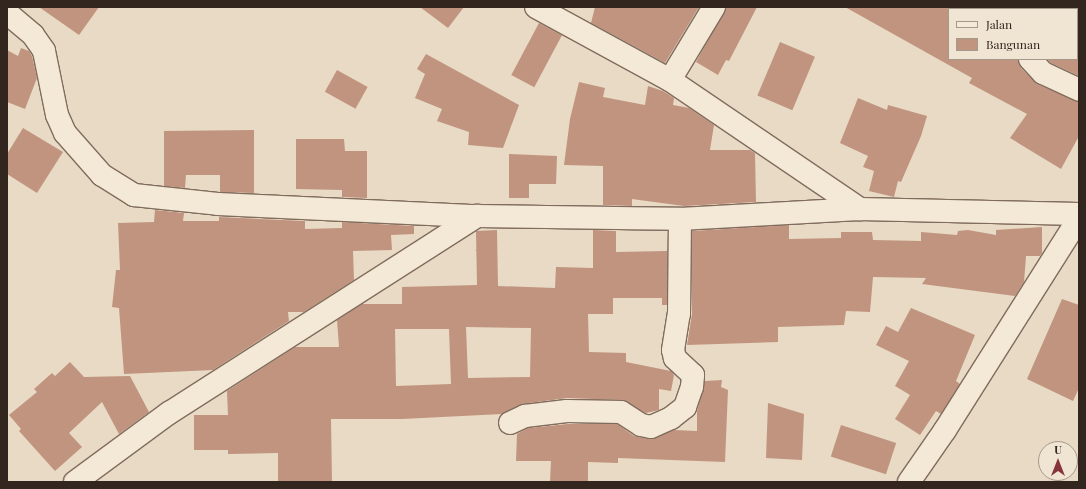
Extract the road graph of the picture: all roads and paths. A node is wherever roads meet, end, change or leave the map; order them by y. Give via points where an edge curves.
1 (536, 7) edge
2 (714, 7) edge
3 (7, 13) edge
4 (1031, 60) edge
5 (670, 80) junction
6 (1079, 90) edge
7 (860, 209) junction
8 (1079, 214) edge
9 (477, 216) junction
10 (1079, 218) edge
11 (680, 219) junction
12 (510, 424) dead end
13 (75, 482) edge
14 (909, 482) edge

1 - 5 street
2 - 5 street
3 - 9 street via 33,35 44,50 57,115 65,133 102,176 134,195 218,204
4 - 6 street via 1043,73
5 - 7 street
7 - 8 street
7 - 11 street
9 - 11 street
9 - 13 street via 169,413
10 - 14 street via 946,430
11 - 12 street via 679,314 673,350 675,358 693,376 692,388 685,407 671,418 651,427 641,425 621,412 567,411 525,416

